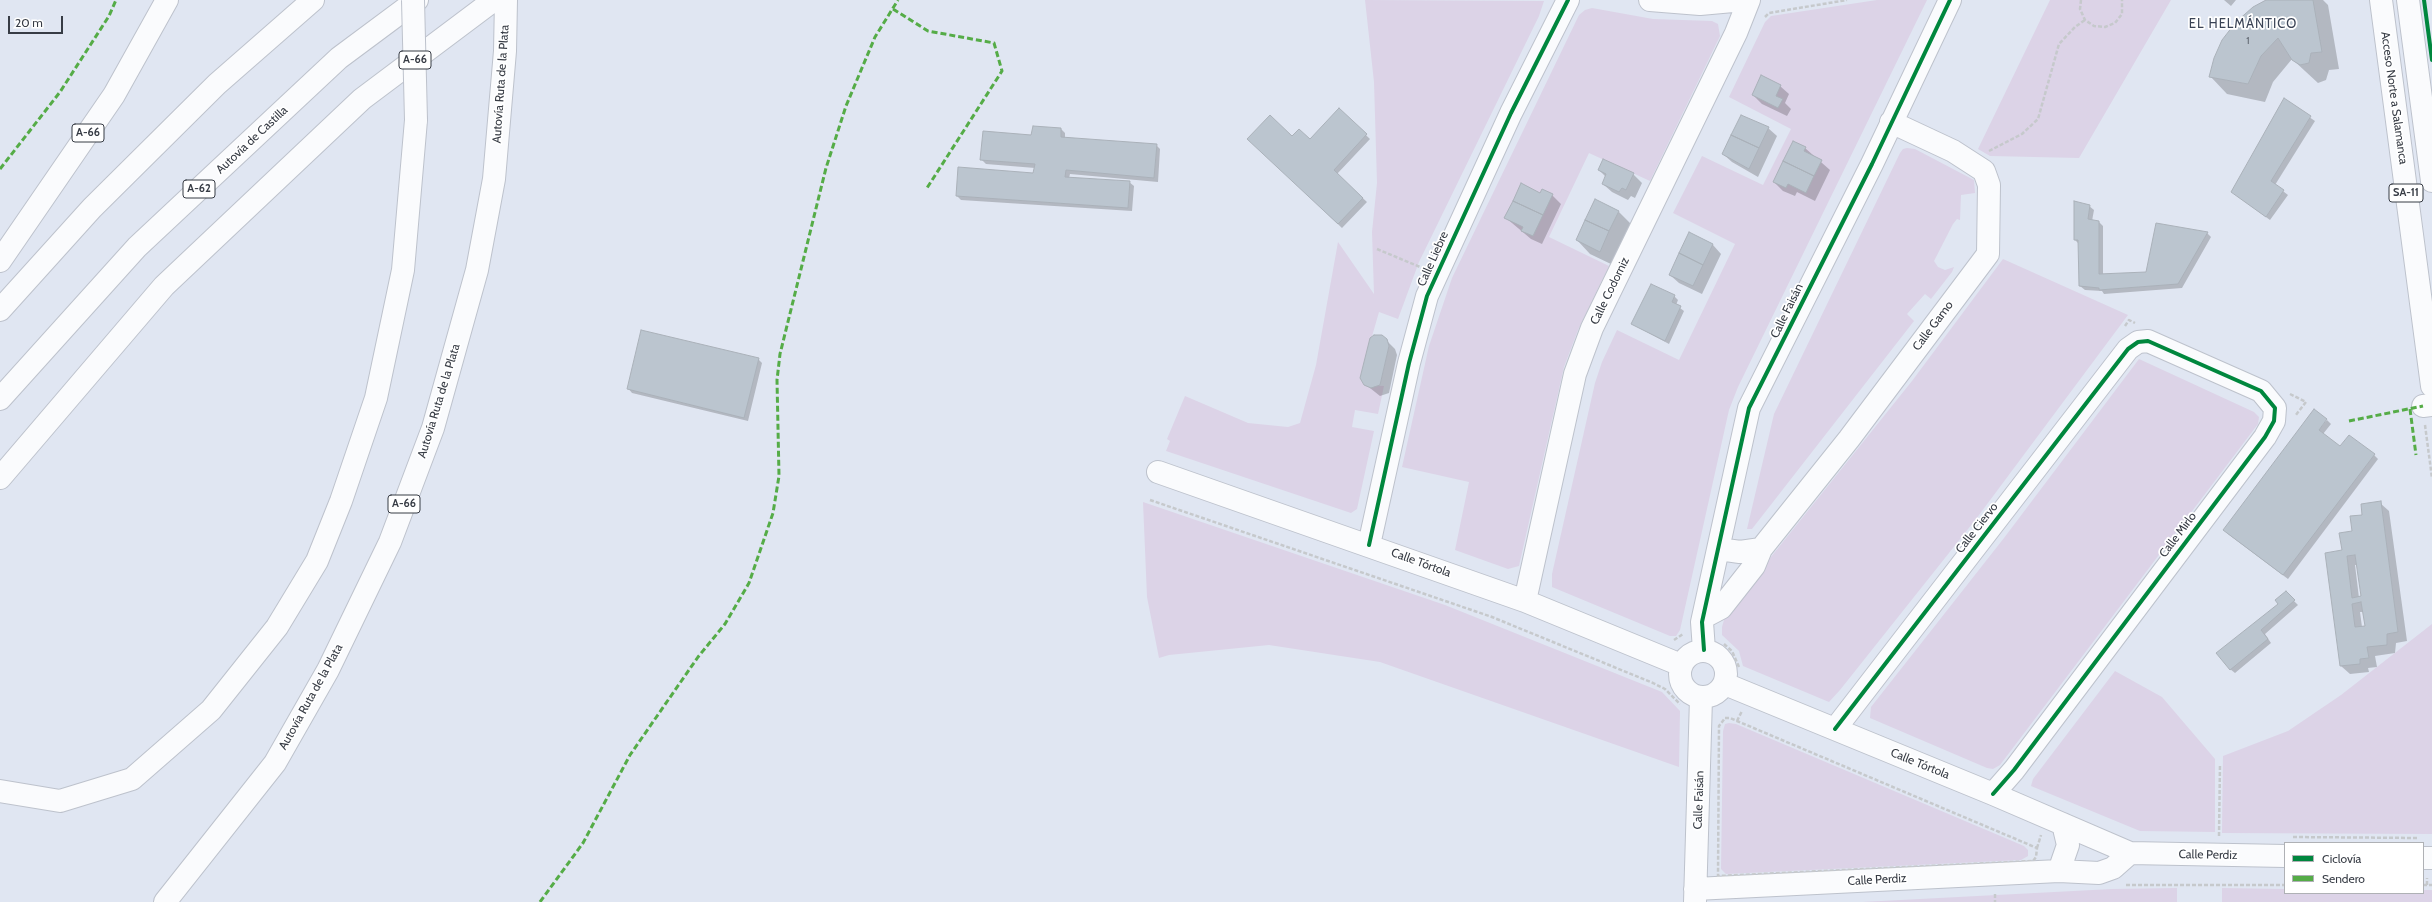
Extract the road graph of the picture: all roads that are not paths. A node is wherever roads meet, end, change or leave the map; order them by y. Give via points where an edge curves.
1 (167, 0) edge
2 (313, 0) edge
3 (413, 0) edge
4 (417, 0) edge
5 (494, 0) edge
6 (506, 0) edge
7 (1568, 0) edge
8 (1650, 0) edge
9 (1744, 0) edge
10 (1748, 0) edge
11 (1950, 0) edge
12 (2381, 0) edge
13 (2408, 0) edge
14 (1890, 122) junction
15 (2432, 181) edge
16 (0, 261) edge
17 (0, 310) edge
18 (2132, 332) joint
19 (2432, 386) edge
20 (0, 399) edge
21 (1158, 472) dead end
22 (0, 478) edge
23 (1369, 545) junction
24 (1718, 549) junction
25 (1761, 549) junction
26 (1525, 601) junction
27 (1704, 617) junction
28 (1713, 647) junction
29 (1681, 665) junction
30 (1724, 684) junction
31 (1693, 703) junction
32 (1835, 729) junction
33 (0, 791) edge
34 (1993, 794) junction
35 (2063, 824) junction
36 (2284, 846) edge
37 (2122, 850) junction
38 (2424, 851) edge
39 (2432, 858) edge
40 (2068, 870) junction
41 (1695, 896) edge
42 (165, 902) edge

1 - 16 main road, A-66 via 114,95
2 - 17 main road via 211,90 92,208
3 - 33 main road, A-66, bridge via 416,120 403,270 376,398 342,501 317,561 277,627 211,710 132,779 60,800
4 - 20 main road, Autovía de Castilla / A-62 via 339,58 137,247
5 - 22 main road via 362,99 164,286
6 - 42 main road, Autovía Ruta de la Plata / A-66 via 505,51 494,178 477,270 433,428 390,542 328,670 275,763
7 - 23 main road, Calle Liebre via 1511,113 1427,296 1409,363
8 - 9 main road via 1700,4
10 - 26 main road, Calle Codorniz via 1736,33 1592,328 1577,368
11 - 14 main road, Calle Faisán
12 - 19 main road, Acceso Norte a Salamanca / SA-11
13 - 15 main road, SA-11
14 - 24 main road, Calle Faisán via 1749,408
14 - 25 main road, Calle Gamo via 1977,164 1984,171 1989,185 1988,254
18 - 32 main road, Calle Ciervo via 2128,349 2117,364
18 - 34 main road, Calle Mirlo via 2261,391 2275,408 2274,421 2014,770
21 - 23 main road, Calle Tórtola
23 - 26 main road, Calle Tórtola
24 - 25 main road via 1740,552
24 - 27 main road, Calle Faisán
25 - 27 main road, Calle Gamo via 1754,566 1721,608
26 - 29 main road, Calle Tórtola
27 - 28 main road, Calle Faisán
28 - 29 main road via 1694,652 1686,657
28 - 30 main road via 1726,666
29 - 31 main road via 1680,676 1683,686 1691,694
30 - 31 main road via 1719,692
30 - 32 main road, Calle Tórtola
31 - 41 main road, Calle Faisán
32 - 34 main road, Calle Tórtola
34 - 35 main road, Calle Tórtola
35 - 37 main road, Calle Tórtola
35 - 40 main road via 2068,845
36 - 37 main road, Calle Perdiz
37 - 40 main road, Calle Perdiz via 2113,868 2099,873
38 - 39 main road
40 - 41 main road, Calle Perdiz

